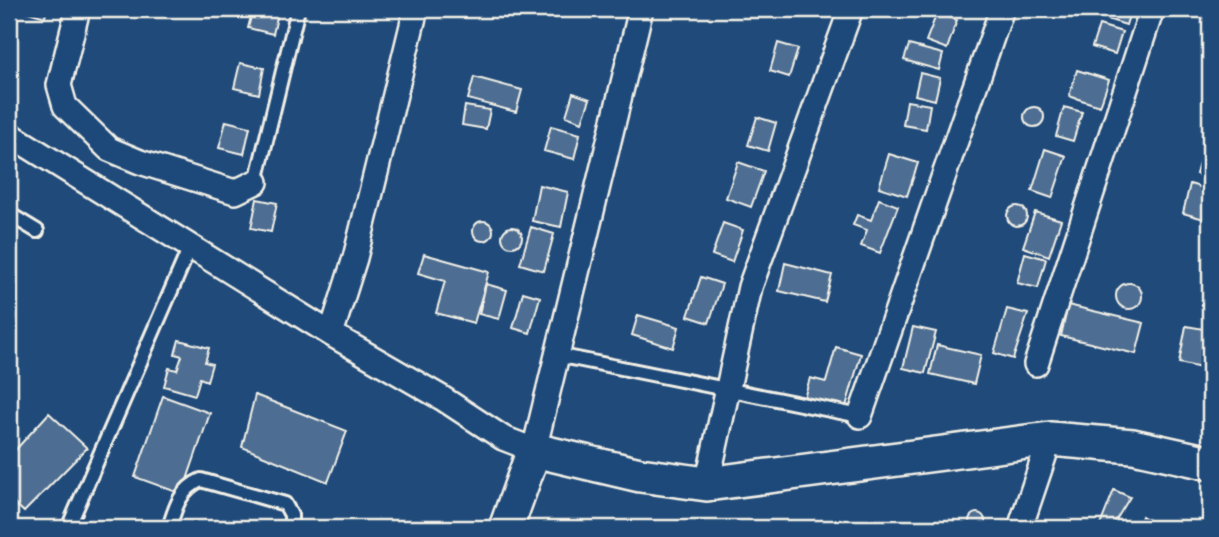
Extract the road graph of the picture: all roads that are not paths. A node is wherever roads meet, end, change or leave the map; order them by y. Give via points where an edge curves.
1 (78, 9) edge
2 (298, 9) edge
3 (416, 9) edge
4 (641, 9) edge
5 (851, 9) edge
6 (1002, 9) edge
7 (1152, 9) edge
8 (9, 134) edge
9 (256, 182) joint
10 (9, 214) edge
11 (37, 231) dead end
12 (190, 247) junction
13 (331, 334) junction
14 (557, 355) junction
15 (1036, 365) dead end
16 (729, 388) junction
17 (860, 416) joint
18 (1050, 439) junction
19 (534, 450) junction
20 (1210, 463) edge
21 (708, 484) junction
22 (68, 528) edge
23 (169, 528) edge
24 (291, 528) edge
25 (506, 528) edge
26 (1020, 528) edge

1 - 9 street via 59,85 65,106 83,124 109,149 140,162 234,192
2 - 9 lane
3 - 13 street via 355,258
4 - 14 street
5 - 16 street via 750,287
6 - 17 street
7 - 15 street
8 - 12 street
10 - 11 lane
12 - 13 street
12 - 22 lane
13 - 19 street via 503,438
14 - 16 lane
14 - 19 street
16 - 17 lane
16 - 21 street
18 - 20 main road via 1133,446
18 - 21 main road
18 - 26 street
19 - 21 main road via 640,475
19 - 25 main road
23 - 24 lane via 182,494 201,480 285,504

